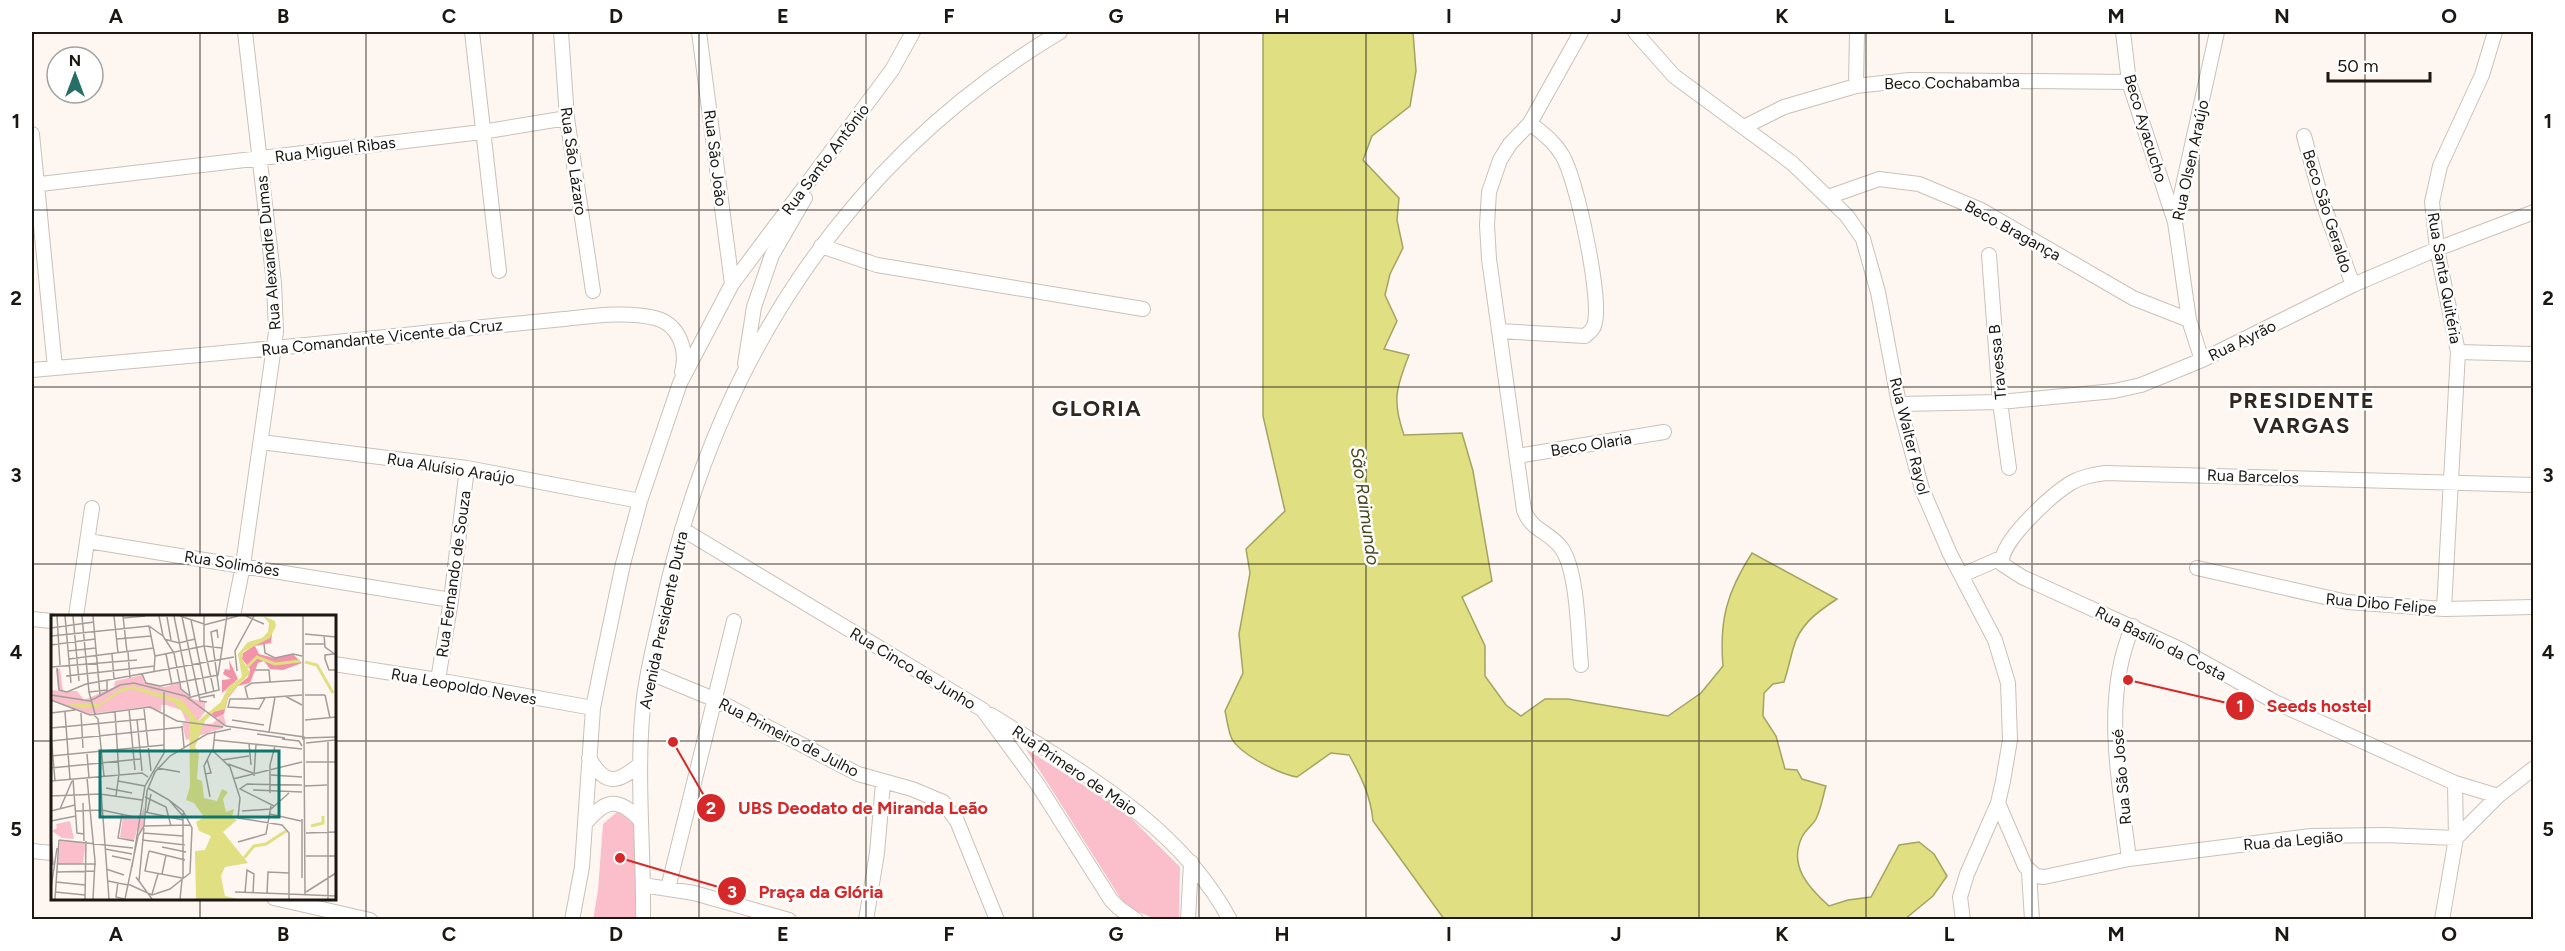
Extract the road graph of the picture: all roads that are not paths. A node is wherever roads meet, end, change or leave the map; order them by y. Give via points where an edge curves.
1 (245, 32) edge
2 (472, 32) edge
3 (561, 32) edge
4 (699, 32) edge
5 (913, 32) edge
6 (1060, 32) edge
7 (1581, 32) edge
8 (1635, 32) edge
9 (1857, 32) edge
10 (2123, 32) edge
11 (2217, 32) edge
12 (2495, 32) edge
13 (2129, 82) junction
14 (1856, 86) junction
15 (567, 118) junction
16 (1530, 123) junction
17 (1744, 127) junction
18 (482, 132) junction
19 (32, 134) edge
20 (2304, 136) dead end
21 (833, 149) junction
22 (259, 158) junction
23 (34, 185) edge
24 (1828, 198) junction
25 (2534, 212) edge
26 (2175, 222) junction
27 (821, 246) junction
28 (2437, 249) junction
29 (1989, 255) dead end
30 (499, 271) dead end
31 (732, 284) junction
32 (2353, 285) junction
33 (593, 291) dead end
34 (1143, 309) dead end
35 (2189, 320) junction
36 (1499, 331) junction
37 (274, 349) junction
38 (2458, 351) junction
39 (2534, 354) edge
40 (2202, 360) junction
41 (55, 368) junction
42 (32, 370) edge
43 (744, 374) junction
44 (680, 382) junction
45 (2000, 402) junction
46 (1899, 404) junction
47 (1664, 432) dead end
48 (261, 442) junction
49 (1517, 456) junction
50 (467, 468) junction
51 (2009, 468) dead end
52 (2450, 483) junction
53 (2534, 485) edge
54 (640, 501) junction
55 (92, 508) dead end
56 (682, 529) junction
57 (88, 541) junction
58 (2002, 554) junction
59 (243, 565) junction
60 (2197, 568) dead end
61 (1962, 575) junction
62 (451, 600) junction
63 (2534, 607) edge
64 (2444, 609) junction
65 (76, 615) edge
66 (233, 615) edge
67 (32, 619) edge
68 (51, 621) edge
69 (734, 621) dead end
70 (2133, 626) junction
71 (336, 664) edge
72 (1581, 665) dead end
73 (648, 672) junction
74 (438, 680) junction
75 (716, 700) junction
76 (593, 708) junction
77 (983, 710) junction
78 (589, 758) junction
79 (640, 764) junction
80 (2534, 768) edge
81 (883, 783) junction
82 (2455, 783) junction
83 (2498, 795) junction
84 (1998, 803) junction
85 (641, 821) junction
86 (585, 824) junction
87 (2456, 838) junction
88 (32, 850) edge
89 (51, 853) edge
90 (2129, 859) junction
91 (1191, 862) junction
92 (2029, 872) junction
93 (643, 885) junction
94 (669, 888) junction
95 (278, 900) edge
96 (306, 913) edge
97 (2447, 918) edge
98 (370, 920) edge
99 (572, 920) edge
100 (643, 920) edge
101 (789, 920) edge
102 (866, 920) edge
103 (997, 920) edge
104 (1136, 920) edge
105 (1188, 920) edge
106 (1230, 920) edge
107 (1963, 920) edge
108 (2032, 920) edge

1 - 22 street, Rua Alexandre Dumas
2 - 18 street
3 - 15 street, Rua São Lázaro
4 - 31 street, Rua São João
5 - 21 street, Rua Santo Antônio via 892,70
6 - 27 street, Avenida Presidente Dutra via 1000,70 939,118 873,183
7 - 16 street
8 - 17 street, Rua Walter Rayol via 1674,76
9 - 14 street
10 - 13 street, Beco Ayacucho
11 - 26 street, Rua Olsen Araújo
12 - 28 street, Rua Santa Quitéria via 2482,75 2440,166 2432,202
13 - 14 street, Beco Cochabamba via 1909,80
13 - 26 street, Beco Ayacucho
14 - 17 street, Beco Cochabamba via 1780,109
15 - 18 street, Rua Miguel Ribas
15 - 33 street, Rua São Lázaro
16 - 36 street via 1500,160 1489,192 1489,259
16 - 36 street via 1553,142 1571,172 1584,225 1595,322 1585,336
17 - 24 street, Rua Walter Rayol via 1792,163
18 - 22 street, Rua Miguel Ribas
18 - 30 street
19 - 23 street
20 - 32 street, Beco São Geraldo via 2322,201
21 - 31 street, Rua Santo Antônio
21 - 43 street via 772,255 754,307
22 - 23 street, Rua Miguel Ribas
22 - 37 street, Rua Alexandre Dumas via 274,283
23 - 41 street
24 - 35 street, Beco Bragança via 1879,179 1918,184 1981,210 2133,298
24 - 46 street, Rua Walter Rayol via 1863,239 1878,292
25 - 28 street, Rua Ayrão
26 - 35 street, Rua Olsen Araújo
27 - 34 street via 877,265
27 - 43 street, Avenida Presidente Dutra via 782,302
28 - 32 street, Rua Ayrão
28 - 38 street, Rua Santa Quitéria
29 - 45 street, Travessa B
31 - 44 street
32 - 40 street, Rua Ayrão
35 - 40 street, Rua Olsen Araújo
36 - 49 street
37 - 41 street, Rua Comandante Vicente da Cruz
37 - 44 street, Rua Comandante Vicente da Cruz via 503,324 634,315 656,318 680,338 685,362
37 - 48 street, Rua Alexandre Dumas
38 - 39 street
38 - 52 street, Rua Santa Quitéria
40 - 45 street, Rua Ayrão via 2160,379 2114,391
41 - 42 street, Rua Comandante Vicente da Cruz
43 - 56 street, Avenida Presidente Dutra via 713,437
44 - 54 street
45 - 46 street, Rua Ayrão
45 - 51 street, Travessa B
46 - 61 street, Rua Walter Rayol via 1922,489
47 - 49 street, Beco Olaria
48 - 50 street, Rua Aluísio Araújo
48 - 59 street, Rua Alexandre Dumas
49 - 72 street via 1528,521 1556,541 1568,561
50 - 54 street, Rua Aluísio Araújo
50 - 62 street, Rua Fernando de Souza
52 - 53 street, Rua Barcelos
52 - 58 street, Rua Barcelos via 2104,473 2085,476 2068,485 2032,516
52 - 64 street, Rua Santa Quitéria
54 - 76 street
55 - 57 street
56 - 73 street, Avenida Presidente Dutra
56 - 77 street, Rua Cinco de Junho
57 - 59 street, Rua Solimões
57 - 65 street
58 - 61 street
58 - 70 street, Rua Basílio da Costa via 2002,564 2022,577
59 - 62 street, Rua Solimões
59 - 66 street, Rua Alexandre Dumas
60 - 64 street, Rua Dibo Felipe via 2347,602
61 - 84 street, Rua Walter Rayol via 1995,640 2008,683 2010,740
62 - 74 street, Rua Fernando de Souza
63 - 64 street, Rua Dibo Felipe
67 - 68 street
69 - 75 street
70 - 82 street, Rua Basílio da Costa via 2275,702
70 - 90 street, Rua São José via 2121,660 2116,739
71 - 74 street, Rua Leopoldo Neves
73 - 75 street, Rua Primeiro de Julho
73 - 79 street, Avenida Presidente Dutra
74 - 76 street, Rua Leopoldo Neves
75 - 81 street, Rua Primeiro de Julho via 835,764
75 - 94 street
76 - 78 street
77 - 91 street, Rua Primero de Maio via 1133,808
77 - 104 street, Rua Cinco de Junho via 1038,785 1097,881 1119,908
78 - 79 street via 598,774 606,779 628,774
78 - 86 street
79 - 85 street, Avenida Presidente Dutra
80 - 83 street
81 - 102 street
81 - 103 street, Rua Primeiro de Julho via 932,795 950,809
82 - 83 street, Rua Basílio da Costa
82 - 87 street
83 - 87 street
84 - 92 street
84 - 107 street, Rua Walter Rayol via 1960,897
85 - 86 street via 624,805 609,803
85 - 93 street, Avenida Presidente Dutra
86 - 99 street
87 - 90 street, Rua da Legião via 2311,836
87 - 97 street
88 - 89 street
90 - 92 street, Rua da Legião via 2053,876
91 - 105 street
91 - 106 street, Rua Primero de Maio
92 - 108 street
93 - 94 street
93 - 100 street, Avenida Presidente Dutra
94 - 101 street
95 - 96 street
96 - 98 street

